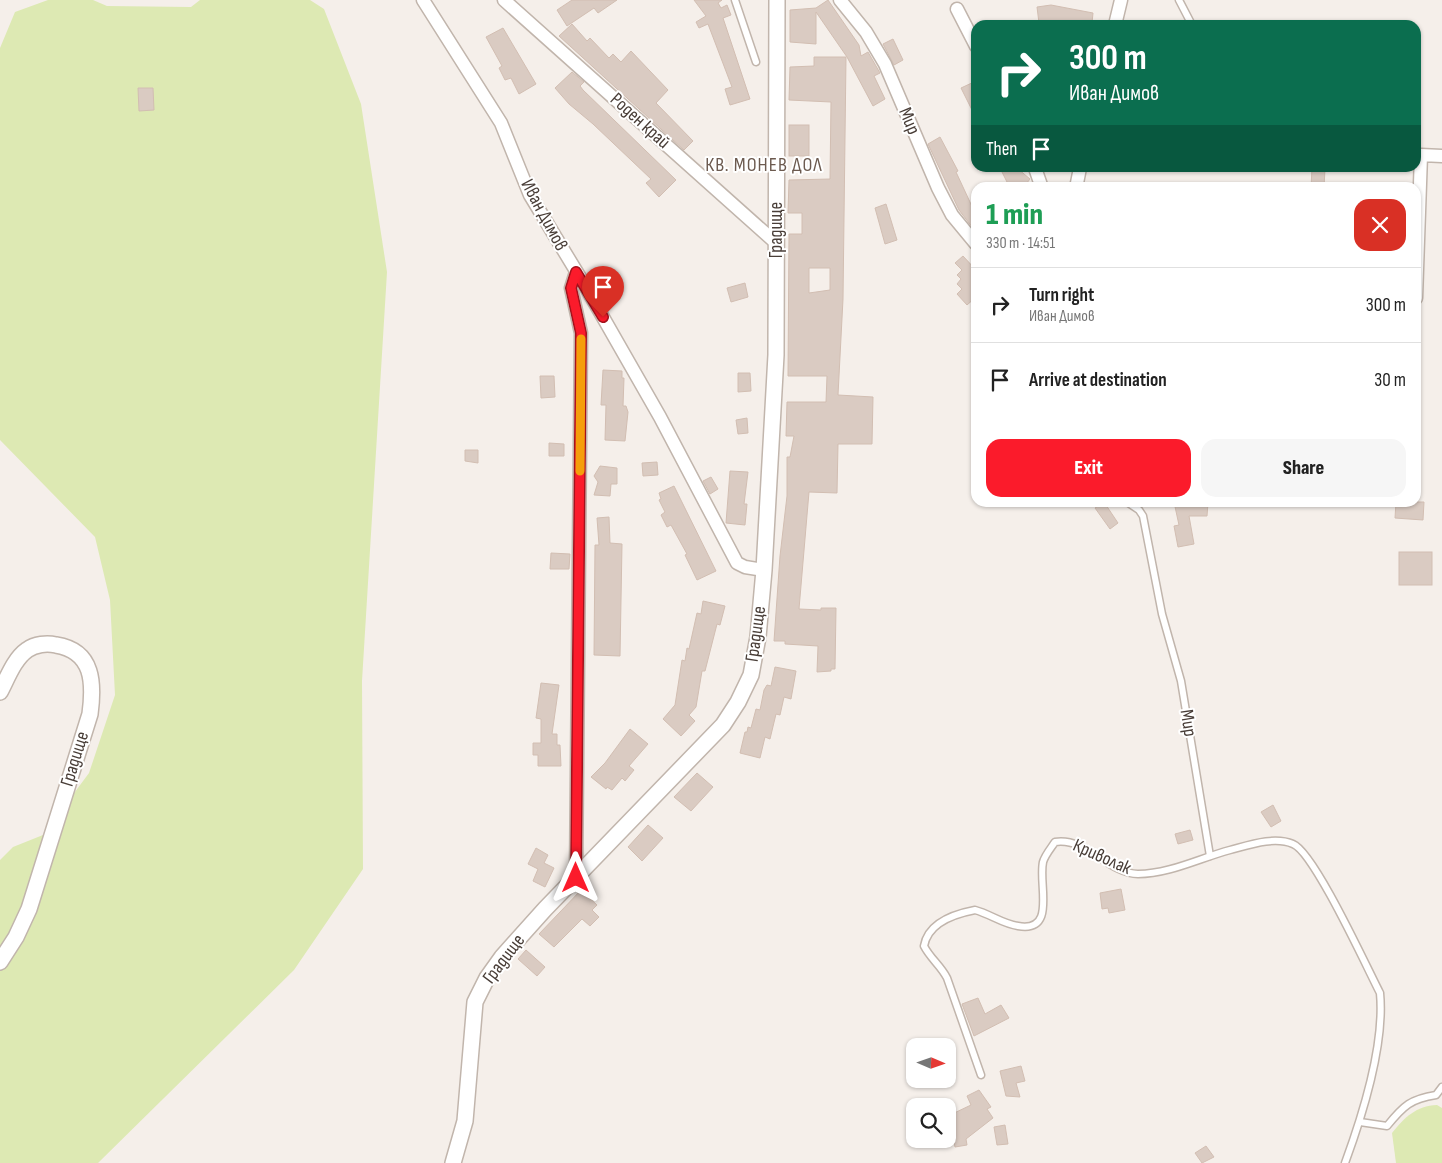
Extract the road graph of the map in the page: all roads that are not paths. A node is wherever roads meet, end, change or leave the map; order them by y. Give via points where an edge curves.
1 (423, 0) edge
2 (504, 0) edge
3 (735, 0) edge
4 (777, 0) edge
5 (840, 0) edge
6 (1121, 0) edge
7 (1178, 0) edge
8 (957, 9) dead end
9 (1116, 20) edge
10 (1189, 20) edge
11 (971, 36) edge
12 (756, 62) dead end
13 (1421, 155) edge
14 (1442, 156) edge
15 (971, 238) edge
16 (775, 242) junction
17 (576, 272) junction
18 (1134, 507) edge
19 (764, 570) junction
20 (0, 692) edge
21 (1210, 856) junction
22 (576, 878) junction
23 (0, 962) edge
24 (982, 1075) dead end
25 (1442, 1087) edge
26 (1439, 1096) edge
27 (1360, 1122) junction
28 (453, 1163) edge
29 (1345, 1163) edge

1 - 17 street, Иван Димов via 501,123 530,195
2 - 16 street, Роден край
3 - 12 lane
4 - 16 street, Градище
5 - 15 street, Мир via 866,32 885,64 938,188 952,214
6 - 9 street
7 - 10 lane
8 - 11 street
13 - 14 street
16 - 19 street, Градище via 776,355
17 - 19 street, Иван Димов via 660,417 737,563 745,568
17 - 22 street via 571,288 581,333
18 - 21 lane, Мир via 1143,516 1148,533 1162,614 1181,681
19 - 22 street, Градище via 758,637 738,702 723,725
20 - 23 street, Градище via 16,662 26,650 40,644 68,647 81,657 89,669 93,689 90,714 29,909
21 - 24 lane, Криволак via 1157,872 1136,874 1074,843 1055,842 1043,860 1042,916 1034,927 1020,927 975,910 953,916 929,932 924,946 947,978
21 - 27 lane via 1271,841 1285,841 1296,844 1326,886 1380,993 1380,1035
22 - 28 street, Градище via 502,956 474,1002 465,1121
25 - 26 lane
26 - 27 lane via 1416,1098 1387,1126
27 - 29 lane

